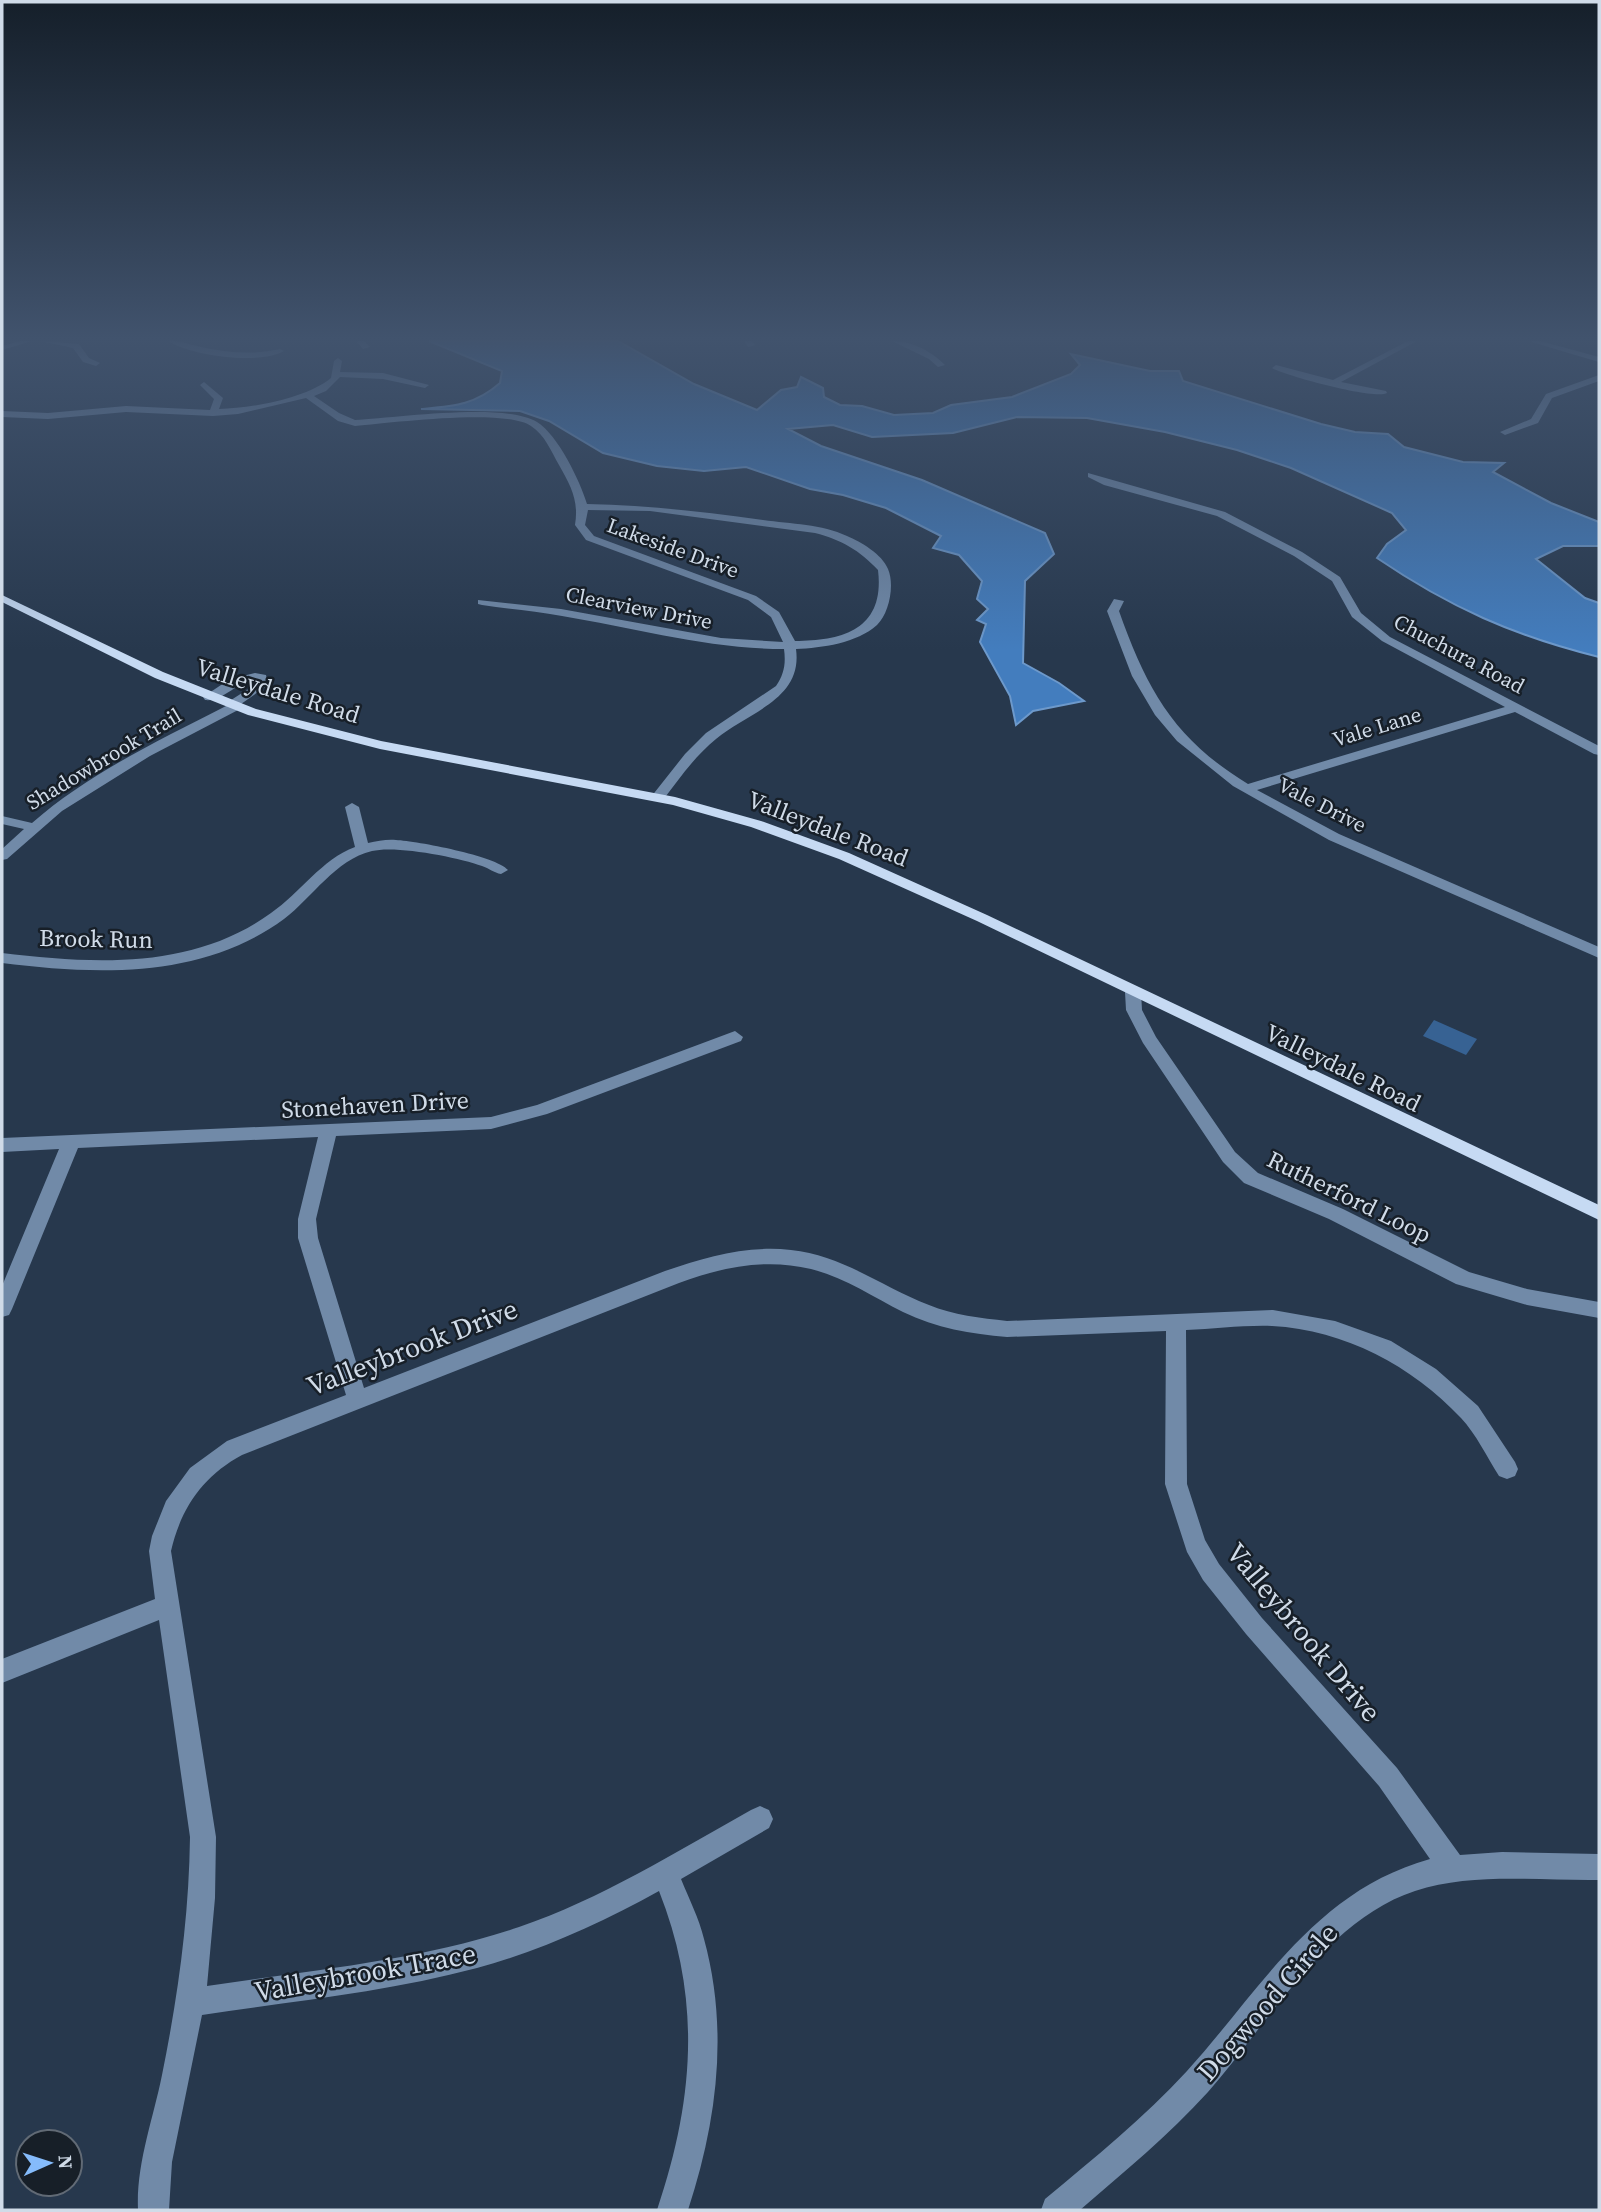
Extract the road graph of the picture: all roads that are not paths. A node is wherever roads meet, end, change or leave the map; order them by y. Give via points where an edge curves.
1 (552, 444) edge
2 (1091, 475) dead end
3 (583, 507) junction
4 (2, 598) edge
5 (1118, 601) dead end
6 (482, 602) dead end
7 (790, 644) junction
8 (225, 702) junction
9 (1517, 707) junction
10 (1599, 751) edge
11 (1249, 788) junction
12 (658, 797) junction
13 (352, 807) dead end
14 (2, 820) edge
15 (32, 827) junction
16 (363, 849) junction
17 (2, 856) edge
18 (501, 870) dead end
19 (1599, 953) edge
20 (2, 958) edge
21 (1133, 992) junction
22 (735, 1037) dead end
23 (328, 1132) junction
24 (71, 1143) junction
25 (2, 1145) edge
26 (1599, 1213) edge
27 (2, 1309) edge
28 (1599, 1310) edge
29 (1176, 1321) junction
30 (357, 1398) junction
31 (1507, 1469) dead end
32 (166, 1606) junction
33 (2, 1671) edge
34 (761, 1819) dead end
35 (1599, 1867) edge
36 (1454, 1870) junction
37 (665, 1872) junction
38 (192, 2002) junction
39 (153, 2210) edge
40 (673, 2210) edge
41 (1056, 2210) edge

1 - 3 street, Lakeside Drive
2 - 9 street, Chuchura Road via 1221,514 1253,529 1329,572 1356,615 1386,639
3 - 7 street, Lakeside Drive via 580,525 590,538 756,599 775,612
3 - 7 street, Clearview Drive via 650,508 816,530 842,537 869,552 883,569 884,578 875,620 847,637
4 - 8 main road, Valleydale Road
5 - 11 street, Vale Drive via 1113,611 1121,633 1158,710 1185,741
6 - 7 street, Clearview Drive via 720,642
7 - 12 street, Lakeside Drive via 793,668 782,688 713,734
8 - 12 main road, Valleydale Road via 380,745
8 - 15 street, Shadowbrook Trail
9 - 10 street, Chuchura Road
9 - 11 street, Vale Lane
11 - 19 street, Vale Drive via 1353,845
12 - 21 main road, Valleydale Road via 756,824 844,856
13 - 16 street
14 - 15 street
15 - 17 street, Shadowbrook Trail
16 - 18 street, Brook Run via 407,846
16 - 20 street, Brook Run via 343,856 284,912 248,935 191,957 125,967
21 - 26 main road, Valleydale Road
21 - 28 street, Rutherford Loop via 1134,1010 1149,1039 1229,1157 1251,1178 1336,1214 1463,1278 1527,1297
22 - 23 street, Stonehaven Drive via 509,1119 463,1126
23 - 24 street, Stonehaven Drive
23 - 30 street via 307,1219 308,1238
24 - 25 street, Stonehaven Drive
24 - 27 street
29 - 30 street, Valleybrook Drive via 980,1327 923,1312 816,1261 733,1258
29 - 31 street, Valleybrook Drive via 1273,1318 1335,1329 1384,1347 1429,1375 1470,1413
29 - 36 street, Valleybrook Drive via 1176,1484 1195,1544 1247,1618 1388,1777
30 - 32 street, Valleybrook Drive via 240,1445 191,1480 176,1501 160,1551
32 - 33 street
32 - 38 street, Valleybrook Drive via 203,1837 200,1935
34 - 37 street, Valleybrook Trace
35 - 36 street, Dogwood Circle
36 - 41 street, Dogwood Circle via 1411,1878 1370,1897 1335,1922 1196,2083
37 - 38 street, Valleybrook Trace via 580,1916 468,1956
37 - 40 street via 690,1936 702,2019 702,2076 694,2140
38 - 39 street, Valleybrook Drive via 161,2144

